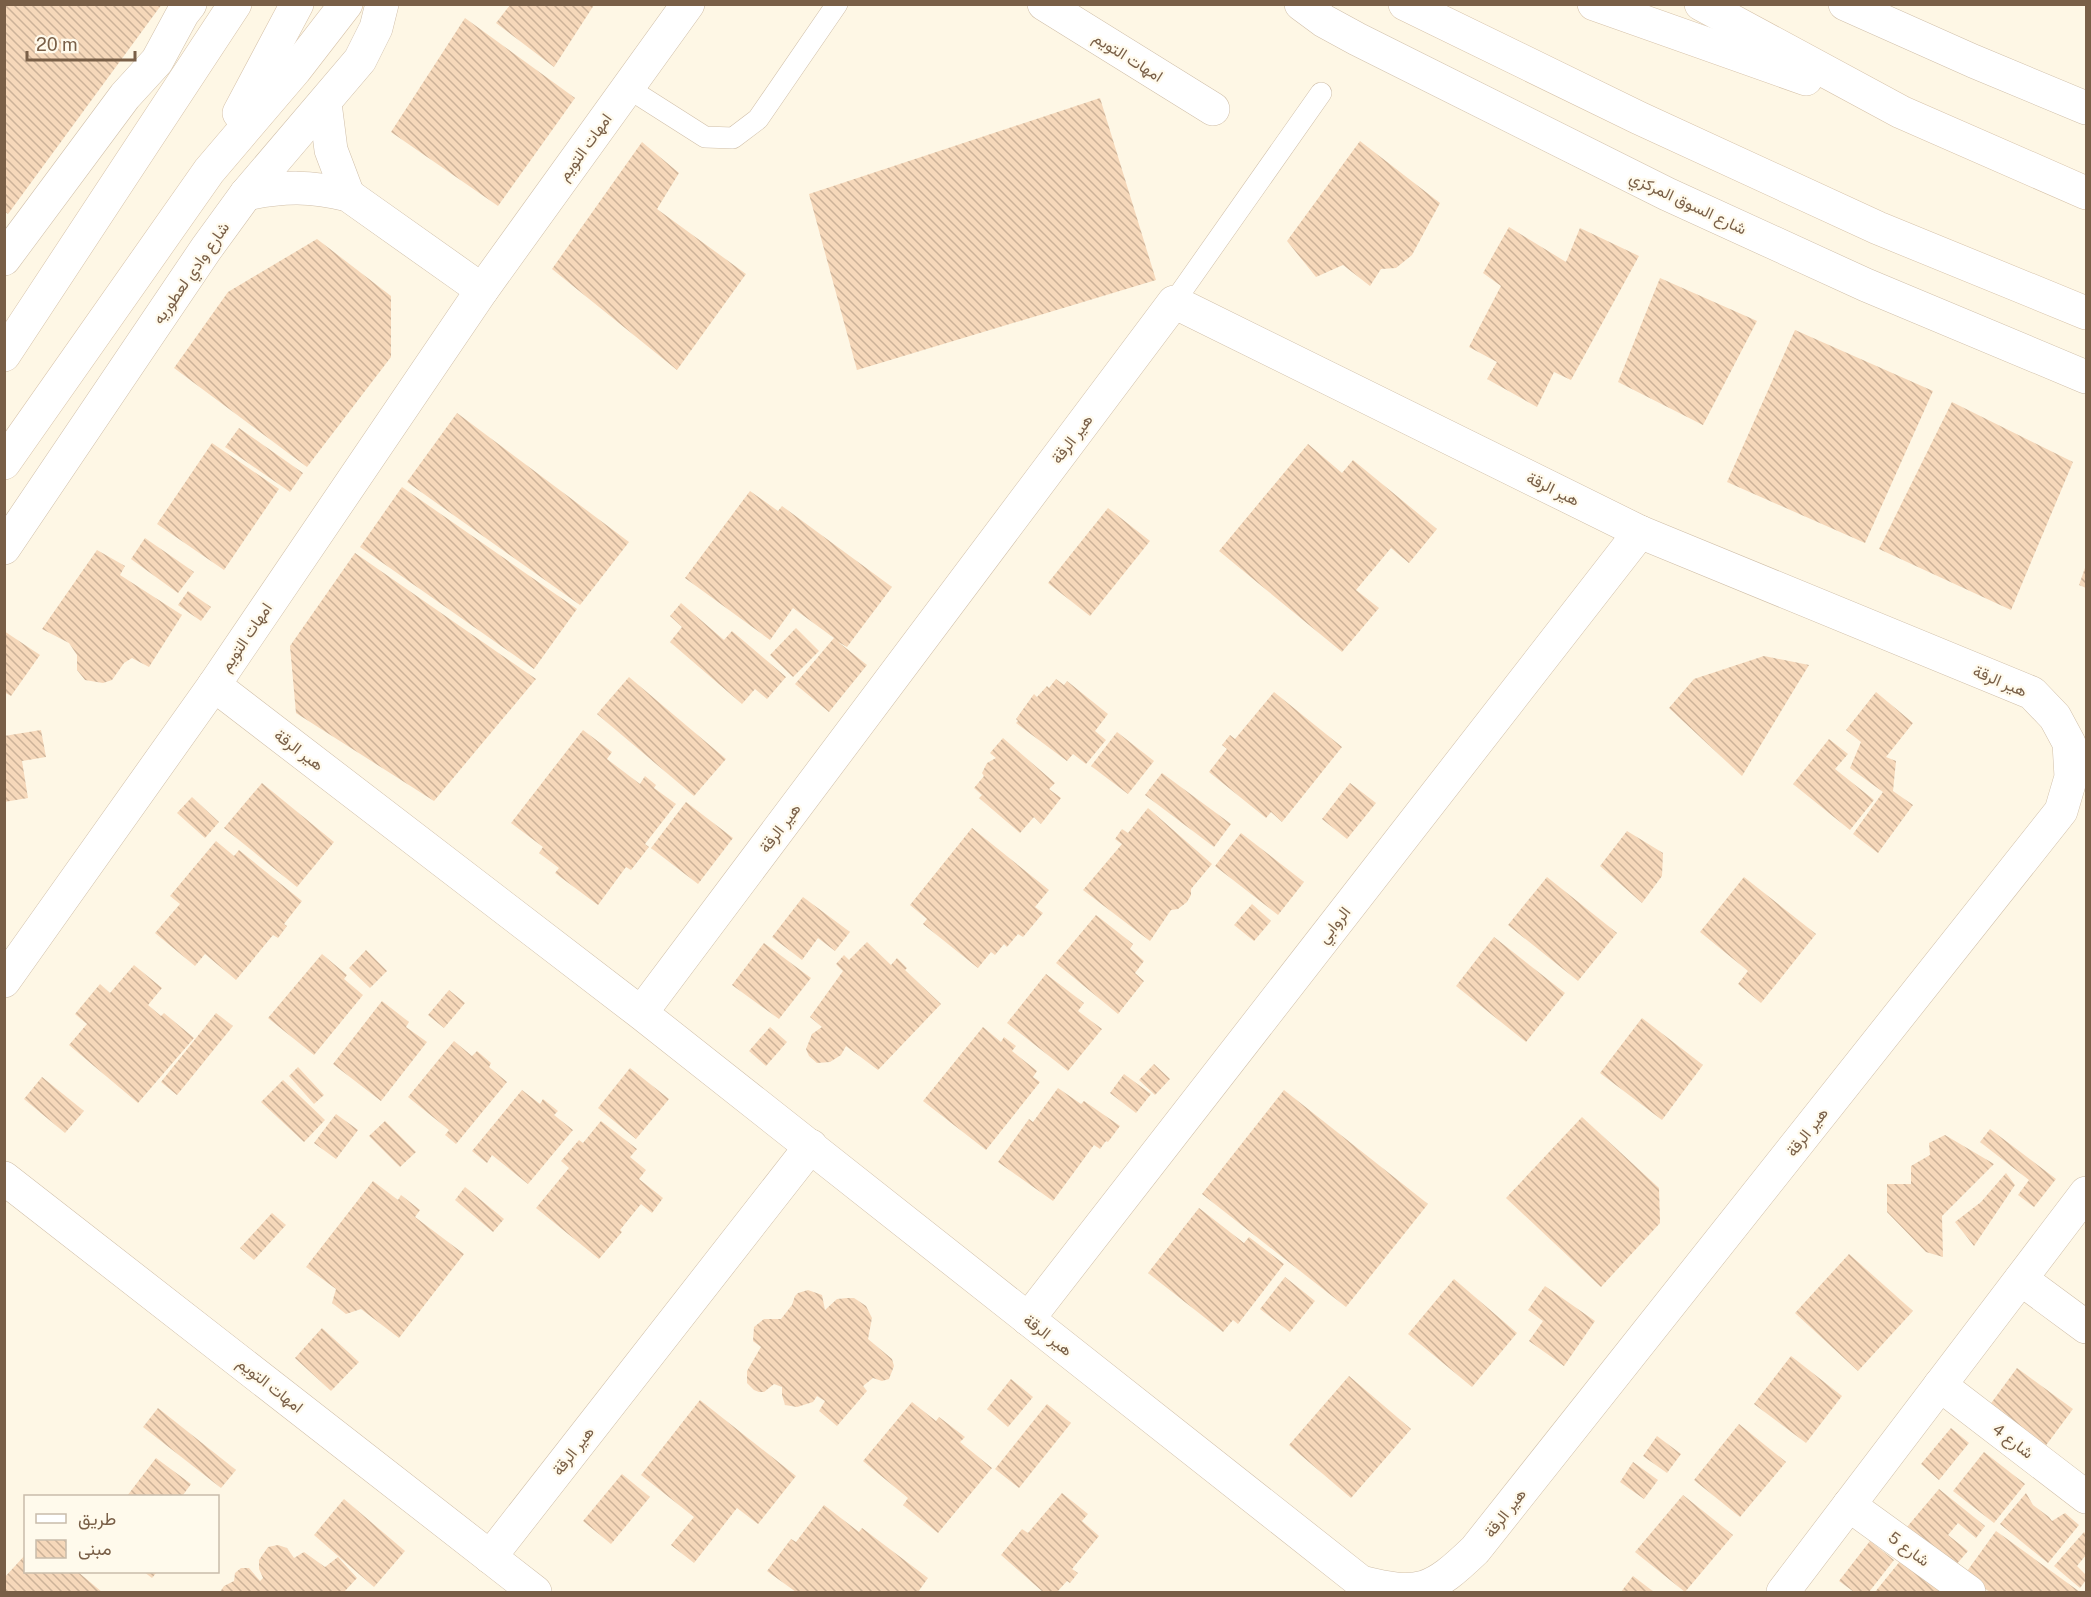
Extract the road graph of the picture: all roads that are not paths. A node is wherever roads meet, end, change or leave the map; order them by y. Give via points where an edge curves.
1 (190, 4) edge
2 (235, 4) edge
3 (297, 4) edge
4 (346, 4) edge
5 (382, 4) edge
6 (688, 4) edge
7 (837, 4) edge
8 (1044, 4) edge
9 (1301, 4) edge
10 (1405, 4) edge
11 (1594, 4) edge
12 (1701, 4) edge
13 (1845, 4) edge
14 (627, 88) junction
15 (1321, 93) dead end
16 (326, 103) junction
17 (1213, 108) dead end
18 (2086, 108) edge
19 (1901, 111) junction
20 (209, 171) junction
21 (2086, 193) edge
22 (246, 194) junction
23 (348, 195) junction
24 (4, 259) edge
25 (482, 290) junction
26 (1174, 302) junction
27 (2086, 313) edge
28 (10, 343) edge
29 (2086, 377) edge
30 (4, 463) edge
31 (1640, 532) junction
32 (4, 548) edge
33 (214, 685) junction
34 (4, 981) edge
35 (641, 1013) junction
36 (811, 1146) junction
37 (4, 1178) edge
38 (2086, 1193) edge
39 (2021, 1280) junction
40 (1028, 1319) junction
41 (2086, 1327) edge
42 (1940, 1385) junction
43 (2086, 1497) edge
44 (1849, 1505) junction
45 (490, 1557) junction
46 (535, 1593) edge
47 (1783, 1593) edge
48 (1969, 1593) edge

1 - 24 street via 157,61 125,96
2 - 28 street
3 - 20 street
4 - 20 street
5 - 16 street, شارع وادي لعطوريه via 376,28 360,60
6 - 14 street, امهات التويم
7 - 14 lane via 758,119 733,138 705,136
8 - 17 street, امهات التويم
9 - 29 street, شارع السوق المركزي via 1357,39 1667,194 1866,285
10 - 27 street via 1878,228
11 - 19 street
12 - 19 street
13 - 18 street
14 - 25 street, امهات التويم
15 - 26 lane
16 - 22 street, شارع وادي لعطوريه
16 - 23 street via 331,150
19 - 21 street
20 - 30 street
22 - 23 street via 297,187
22 - 32 street, شارع وادي لعطوريه
23 - 25 street
25 - 33 street, امهات التويم
26 - 31 street, هير الرقة
26 - 35 street, هير الرقة
31 - 40 street, الروابي
31 - 40 street, هير الرقة via 2032,693 2055,717 2069,743 2071,777 2061,811 1475,1550 1449,1575 1421,1591 1391,1591 1361,1582
33 - 34 street, امهات التويم
33 - 35 street, هير الرقة
35 - 36 street, هير الرقة
36 - 40 street, هير الرقة
36 - 45 street, هير الرقة
37 - 45 street, امهات التويم
38 - 39 street
39 - 41 street
39 - 42 street
42 - 43 street, شارع 4
42 - 44 street
44 - 47 street
44 - 48 street, شارع 5
45 - 46 street, امهات التويم

